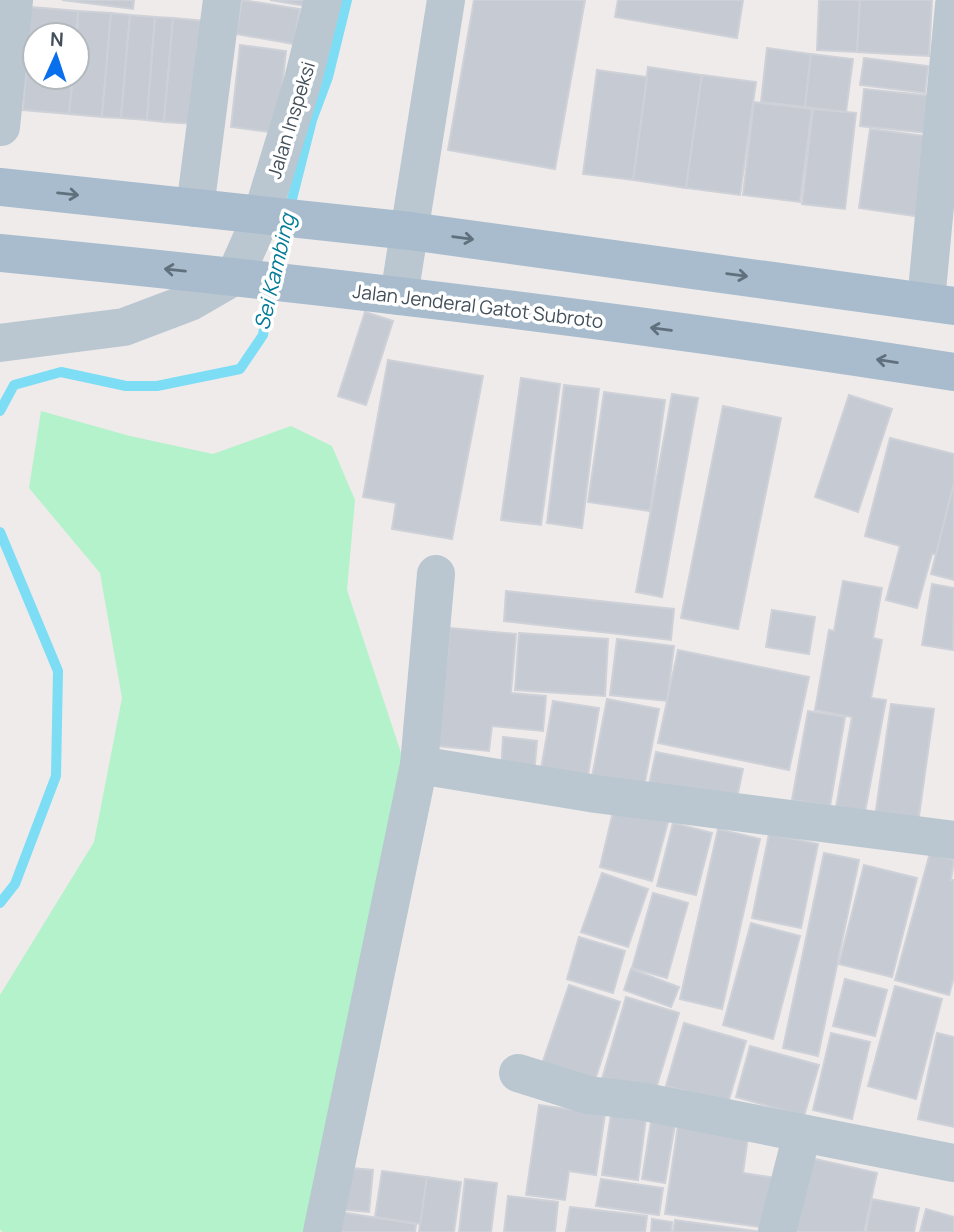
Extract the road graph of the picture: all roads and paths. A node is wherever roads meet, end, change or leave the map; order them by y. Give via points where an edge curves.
1 (222, 0) edge
2 (323, 0) edge
3 (446, 0) edge
4 (9, 3) edge
5 (954, 5) edge
6 (1, 127) edge
7 (0, 187) edge
8 (195, 208) junction
9 (264, 216) junction
10 (410, 231) junction
11 (0, 253) edge
12 (239, 276) junction
13 (399, 296) junction
14 (940, 303) edge
15 (0, 343) edge
16 (954, 372) edge
17 (436, 574) dead end
18 (419, 765) junction
19 (954, 840) edge
20 (518, 1073) dead end
21 (802, 1134) junction
22 (954, 1163) edge
23 (322, 1232) edge
24 (777, 1232) edge

1 - 8 street
2 - 9 street, Jalan Inspeksi
3 - 10 street
4 - 6 street
5 - 14 street
7 -> 8 main road
8 - 9 main road
9 - 10 main road
9 - 12 street, Jalan Inspeksi
10 - 13 street
10 -> 14 main road
12 -> 11 main road, Jalan Jenderal Gatot Subroto
12 - 13 main road, Jalan Jenderal Gatot Subroto
12 - 15 street via 190,302 124,327
16 -> 13 main road, Jalan Jenderal Gatot Subroto via 794,346
17 - 18 street
18 - 19 street via 596,794
18 - 23 street
20 - 21 street via 588,1095
21 - 22 street
21 - 24 street

